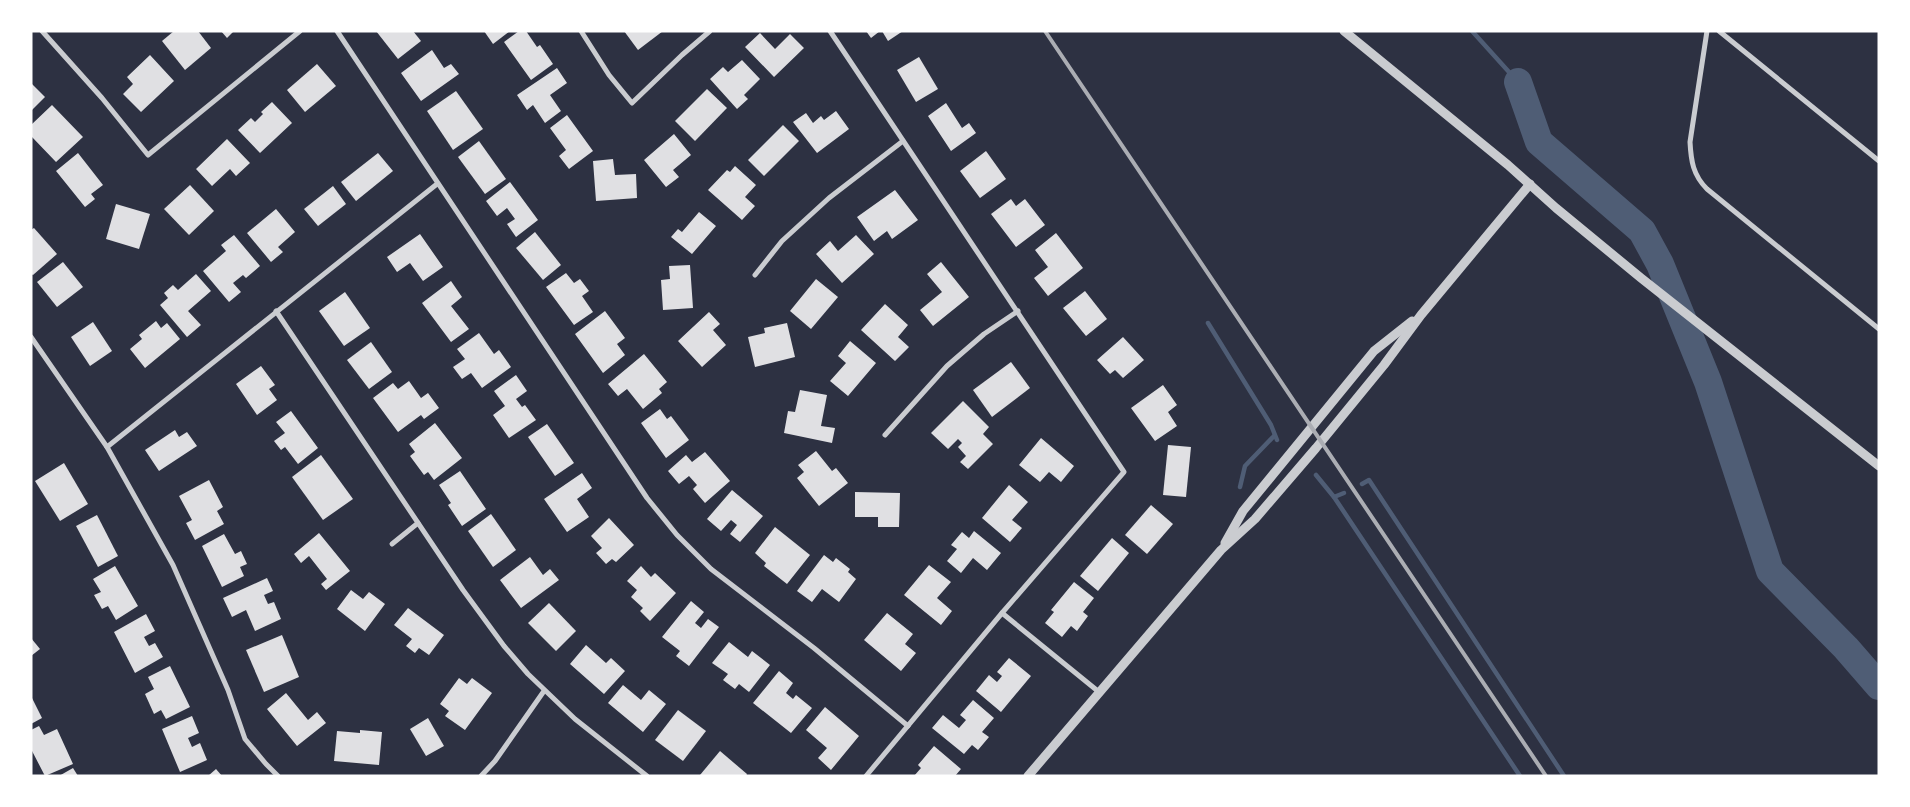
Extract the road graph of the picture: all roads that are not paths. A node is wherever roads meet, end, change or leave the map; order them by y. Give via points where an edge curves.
1 (42, 31) edge
2 (300, 31) edge
3 (337, 31) edge
4 (581, 31) edge
5 (710, 31) edge
6 (830, 31) edge
7 (1344, 31) edge
8 (1707, 31) edge
9 (1719, 31) edge
10 (903, 141) junction
11 (1879, 161) edge
12 (438, 184) junction
13 (1530, 184) junction
14 (755, 275) dead end
15 (276, 311) junction
16 (1018, 311) junction
17 (1421, 314) junction
18 (1879, 329) edge
19 (31, 336) edge
20 (885, 435) dead end
21 (107, 447) junction
22 (1879, 466) edge
23 (418, 523) junction
24 (392, 544) dead end
25 (1221, 550) junction
26 (1002, 614) junction
27 (544, 692) junction
28 (1099, 692) junction
29 (908, 726) junction
30 (278, 776) edge
31 (482, 776) edge
32 (647, 776) edge
33 (866, 776) edge
34 (1028, 776) edge

1 - 2 street via 148,155
3 - 12 street
4 - 5 street via 609,75 632,102
6 - 10 street
7 - 13 street
8 - 18 street via 1690,142 1690,159 1697,177 1707,189
9 - 11 street
10 - 14 street via 829,198 782,242
10 - 16 street
12 - 15 street
12 - 29 street via 647,498 677,535 711,569
13 - 17 street
13 - 22 street via 1695,322
15 - 21 street
15 - 23 street
16 - 20 street via 984,334 947,366
16 - 26 street via 1124,472
17 - 25 street via 1316,448 1255,519
17 - 25 street via 1374,351 1243,511
19 - 21 street
21 - 30 street via 173,565 228,690 245,739
23 - 24 street
23 - 27 street via 504,646
25 - 28 street
26 - 28 street
26 - 29 street
27 - 31 street
27 - 32 street
28 - 34 street
29 - 33 street

